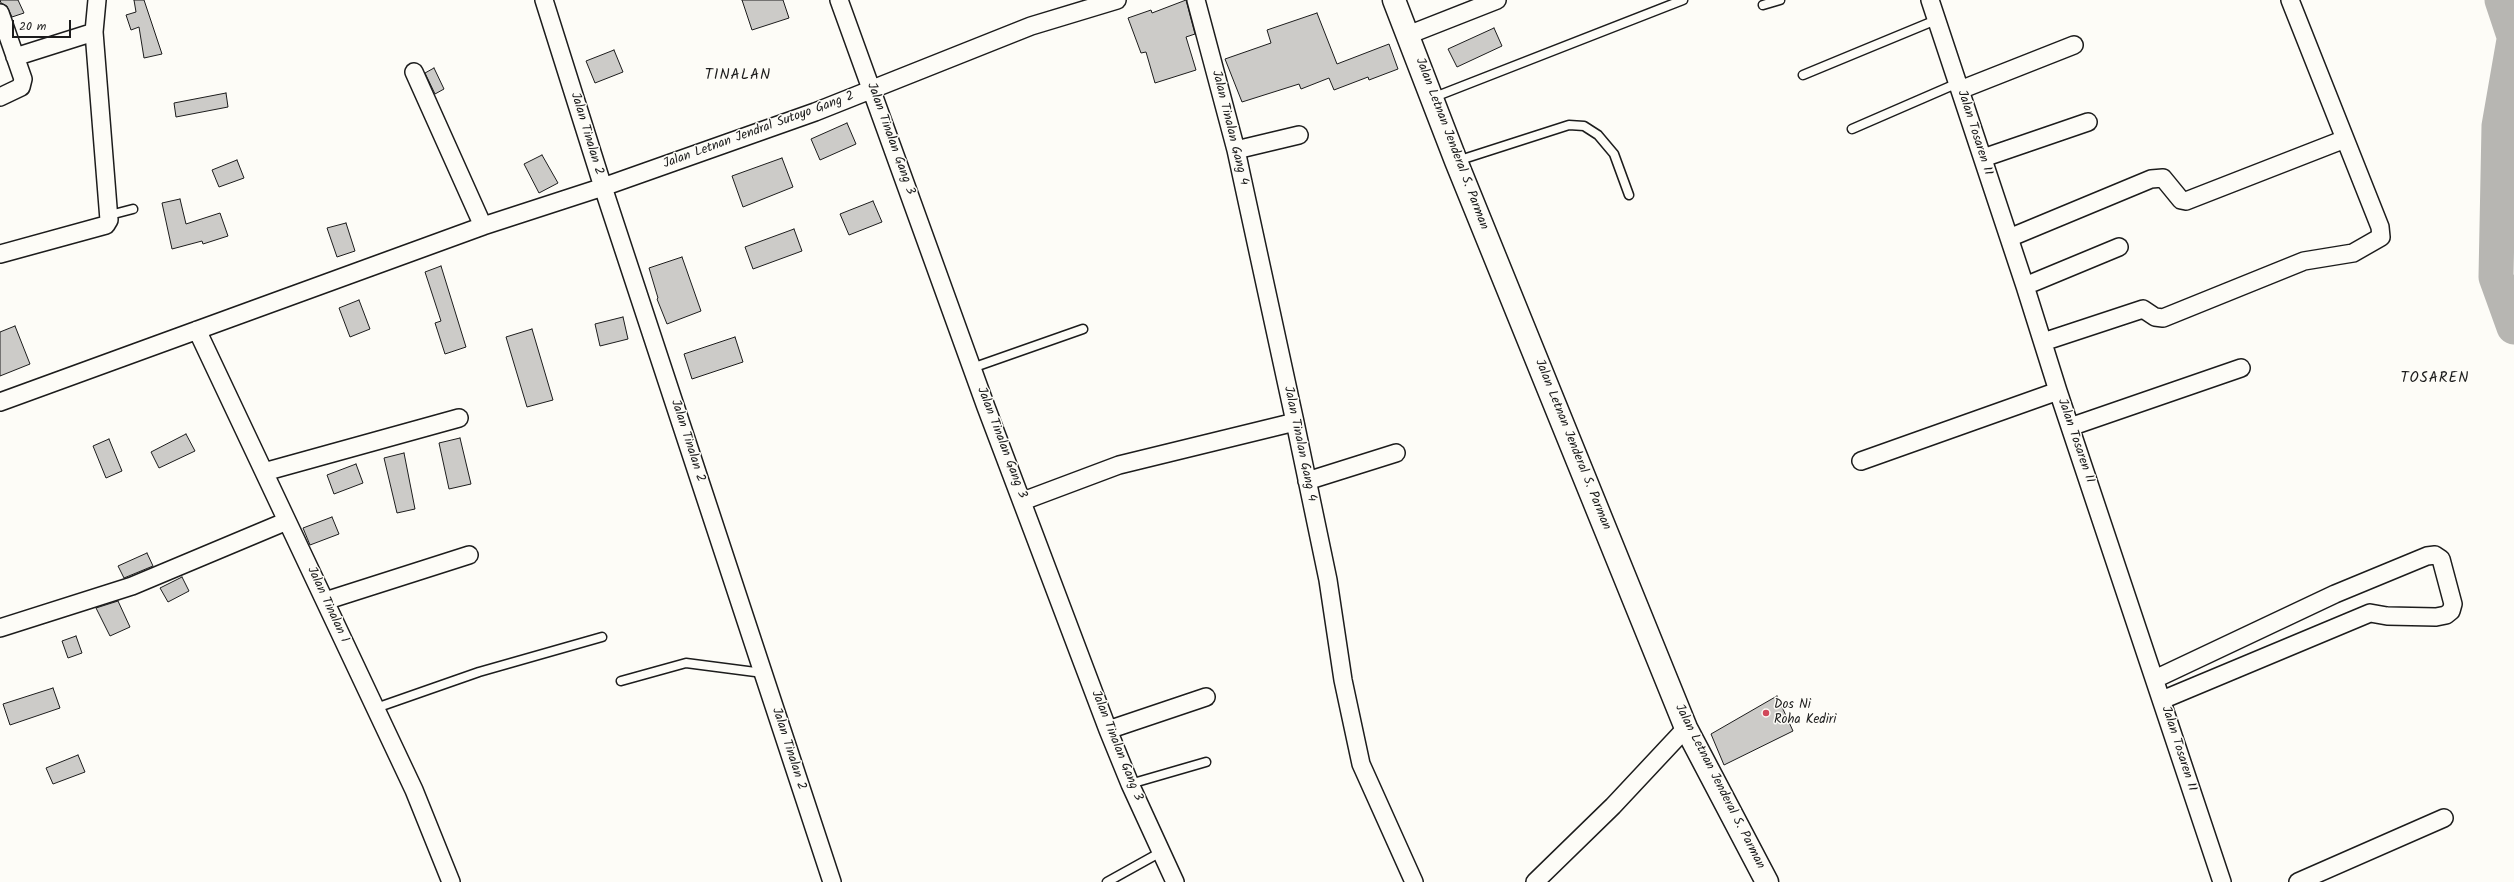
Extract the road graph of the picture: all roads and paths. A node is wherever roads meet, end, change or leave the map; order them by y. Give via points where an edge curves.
1 (97, 0) edge
2 (544, 0) edge
3 (839, 0) edge
4 (1117, 0) edge
5 (1196, 0) edge
6 (1394, 0) edge
7 (1498, 0) edge
8 (1683, 0) edge
9 (1780, 0) edge
10 (1930, 0) edge
11 (2290, 0) edge
12 (1764, 5) dead end
13 (0, 13) edge
14 (1936, 20) junction
15 (94, 32) junction
16 (1408, 35) junction
17 (2074, 45) dead end
18 (15, 57) junction
19 (414, 72) dead end
20 (1803, 76) dead end
21 (1959, 86) junction
22 (873, 89) junction
23 (0, 97) edge
24 (1432, 98) junction
25 (2088, 122) dead end
26 (1852, 129) dead end
27 (1299, 135) dead end
28 (2345, 139) junction
29 (1236, 150) junction
30 (1983, 158) junction
31 (1456, 162) junction
32 (603, 187) junction
33 (1629, 195) dead end
34 (133, 209) dead end
35 (110, 215) junction
36 (483, 226) junction
37 (2009, 238) junction
38 (2119, 247) dead end
39 (0, 254) edge
40 (2025, 286) junction
41 (1083, 329) dead end
42 (197, 330) junction
43 (2043, 342) junction
44 (972, 368) junction
45 (2241, 368) dead end
46 (2058, 391) junction
47 (0, 402) edge
48 (459, 418) dead end
49 (1295, 422) junction
50 (2070, 427) junction
51 (1396, 453) dead end
52 (1861, 461) dead end
53 (264, 472) junction
54 (1308, 481) junction
55 (1023, 501) junction
56 (287, 521) junction
57 (468, 554) dead end
58 (325, 601) junction
59 (0, 628) edge
60 (602, 637) dead end
61 (764, 674) junction
62 (2155, 679) junction
63 (621, 681) dead end
64 (1206, 697) dead end
65 (2162, 700) junction
66 (376, 708) junction
67 (1686, 728) junction
68 (1108, 730) junction
69 (1206, 762) dead end
70 (1130, 784) junction
71 (2444, 818) dead end
72 (1161, 852) junction
73 (451, 882) edge
74 (832, 882) edge
75 (1107, 882) edge
76 (1175, 882) edge
77 (1414, 882) edge
78 (1535, 882) edge
79 (1767, 882) edge
80 (2222, 882) edge
81 (2298, 882) edge

1 - 15 street
2 - 32 street, Jalan Tinalan 2
3 - 22 street, Jalan Tinalan Gang 3
4 - 22 street, Jalan Letnan Jendral Sutoyo Gang 2 via 1031,26
5 - 29 street, Jalan Tinalan Gang 4
6 - 16 main road, Jalan Letnan Jenderal S. Parman
7 - 16 street
8 - 24 lane
9 - 12 lane
10 - 14 street, Jalan Tosaren II
11 - 28 street
13 - 18 street
14 - 20 lane
14 - 21 street, Jalan Tosaren II
15 - 18 street
15 - 35 street
16 - 24 main road, Jalan Letnan Jenderal S. Parman
17 - 21 street
18 - 23 street via 23,79 21,87
19 - 36 street
21 - 26 lane
21 - 30 street, Jalan Tosaren II
22 - 32 street, Jalan Letnan Jendral Sutoyo Gang 2
22 - 44 street, Jalan Tinalan Gang 3
24 - 31 main road, Jalan Letnan Jenderal S. Parman
25 - 30 street
27 - 29 street
28 - 37 street via 2186,201 2181,200 2163,178 2151,179
28 - 43 street via 2380,227 2381,237 2371,244 2353,253 2304,261 2163,318 2155,317 2143,309
29 - 49 street, Jalan Tinalan Gang 4
30 - 37 street, Jalan Tosaren II
31 - 33 lane via 1569,125 1584,126 1598,135 1614,154
31 - 67 main road, Jalan Letnan Jenderal S. Parman
32 - 36 street, Jalan Letnan Jendral Sutoyo Gang 2
32 - 61 street, Jalan Tinalan 2
34 - 35 lane
35 - 39 street via 106,225
36 - 42 street, Jalan Letnan Jendral Sutoyo Gang 2
37 - 40 street, Jalan Tosaren II
38 - 40 street
40 - 43 street, Jalan Tosaren II
41 - 44 lane
42 - 47 street, Jalan Letnan Jendral Sutoyo Gang 2
42 - 53 street, Jalan Tinalan 1
43 - 46 street, Jalan Tosaren II
44 - 55 street, Jalan Tinalan Gang 3
45 - 50 street
46 - 50 street, Jalan Tosaren II
46 - 52 street
48 - 53 street
49 - 54 street, Jalan Tinalan Gang 4
49 - 55 street via 1119,465
50 - 62 street, Jalan Tosaren II
51 - 54 street
53 - 56 street, Jalan Tinalan 1
54 - 77 street, Jalan Tinalan Gang 4 via 1328,580 1343,680 1361,764
55 - 68 street, Jalan Tinalan Gang 3
56 - 58 street, Jalan Tinalan 1
56 - 59 street via 132,586
57 - 58 street
58 - 66 street, Jalan Tinalan 1
60 - 66 lane via 479,672
61 - 63 lane via 686,663
61 - 74 street, Jalan Tinalan 2
62 - 65 street, Jalan Tosaren II
62 - 65 street via 2335,594 2427,556 2435,555 2440,559 2453,604 2451,611 2446,615 2394,616 2370,613
64 - 68 street
65 - 80 street, Jalan Tosaren II
66 - 73 street, Jalan Tinalan 1 via 434,836
67 - 78 street via 1613,806
67 - 79 main road, Jalan Letnan Jenderal S. Parman
68 - 70 street, Jalan Tinalan Gang 3
69 - 70 lane
70 - 72 street, Jalan Tinalan Gang 3
71 - 81 street
72 - 75 lane
72 - 76 street, Jalan Tinalan Gang 3

